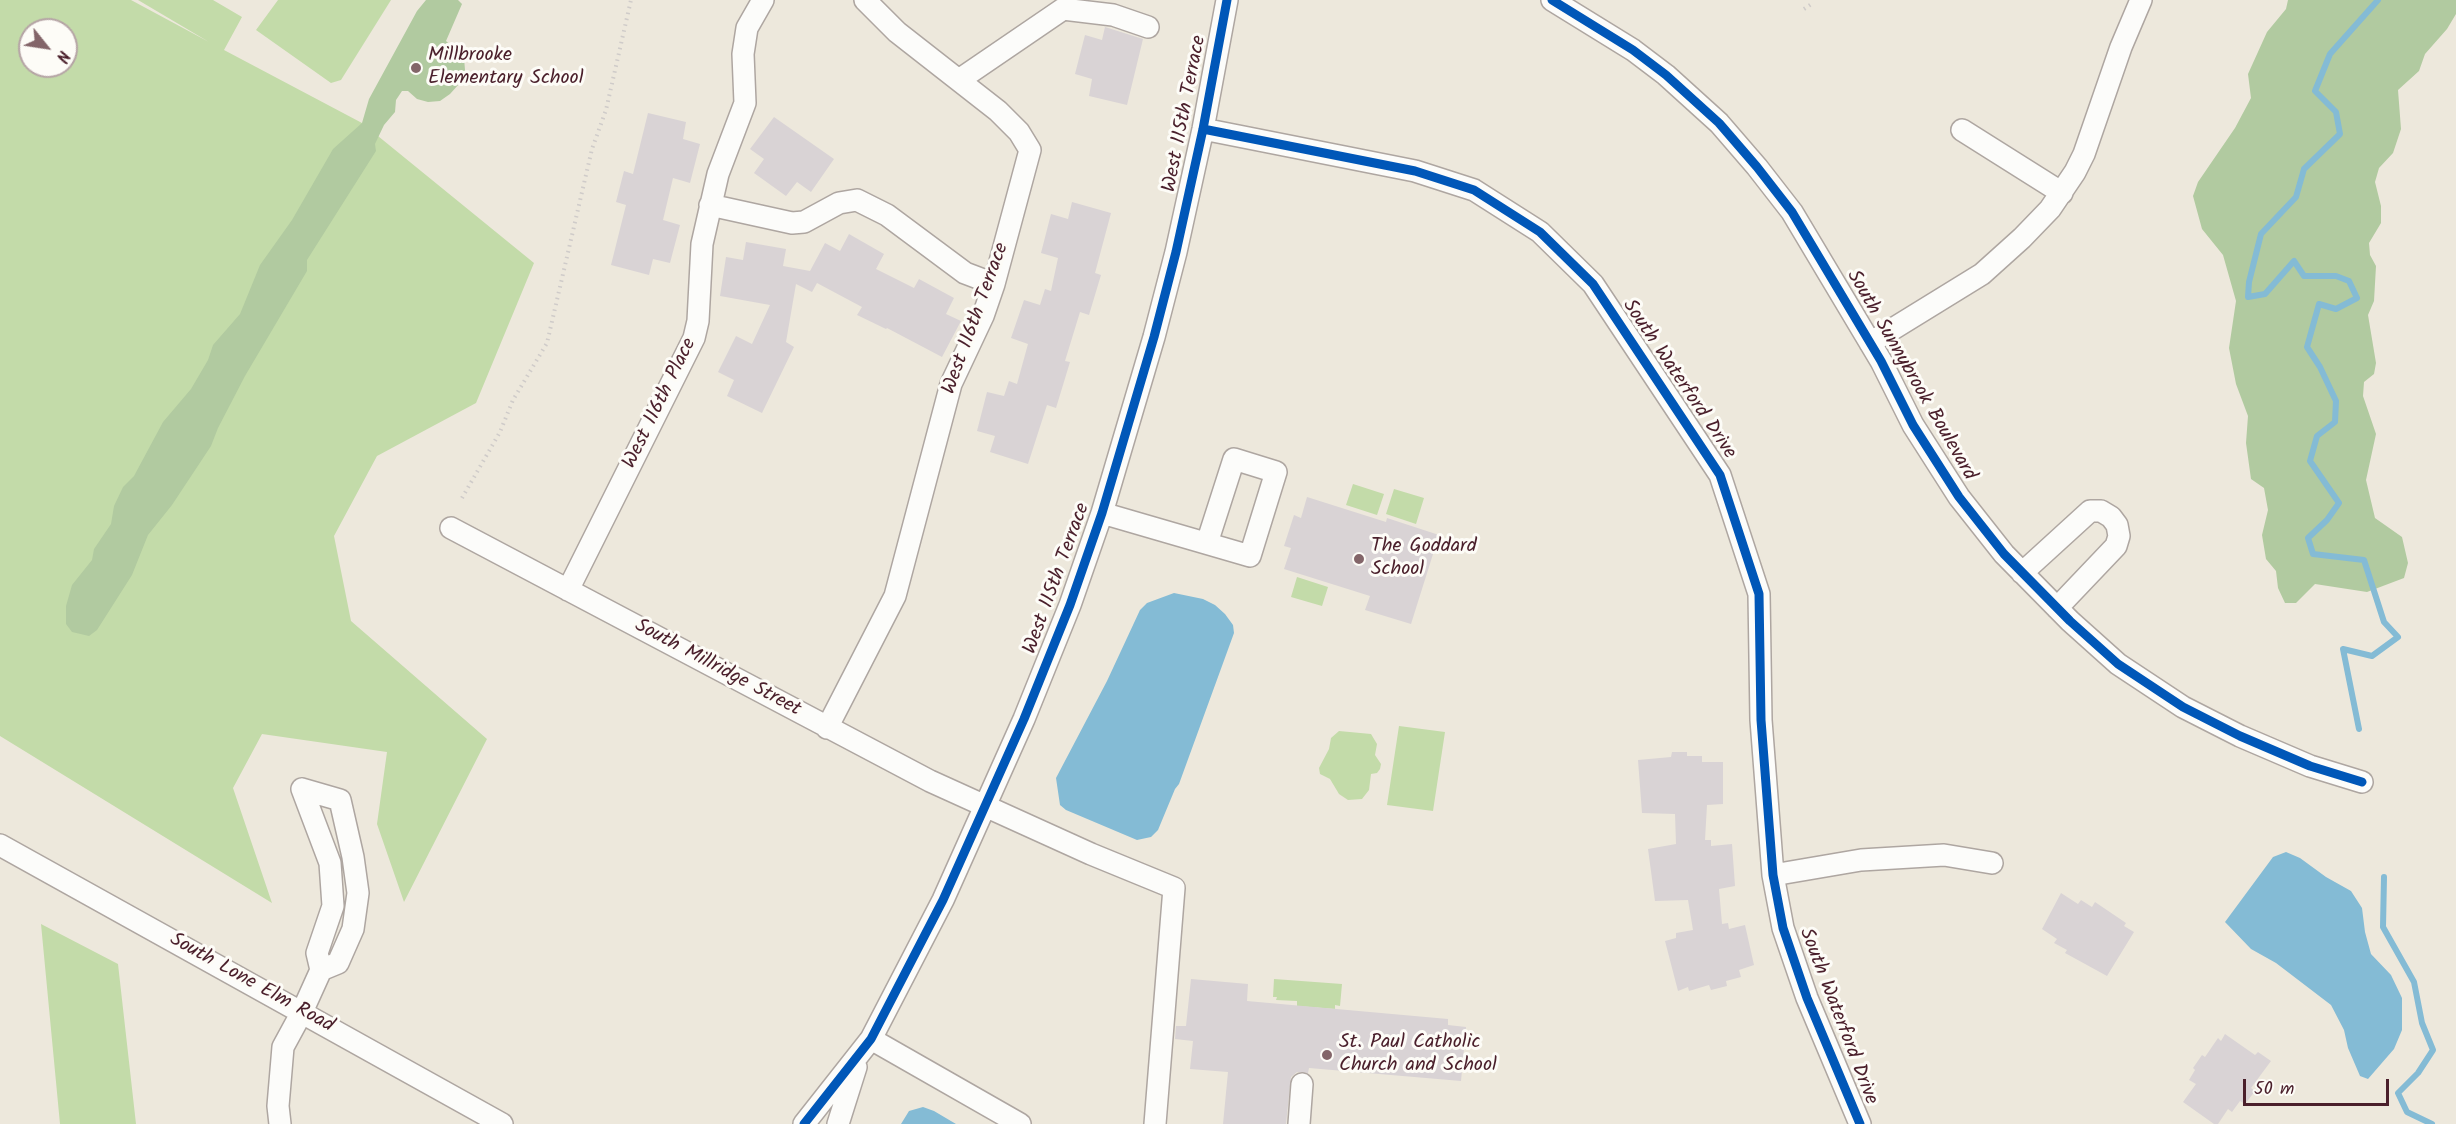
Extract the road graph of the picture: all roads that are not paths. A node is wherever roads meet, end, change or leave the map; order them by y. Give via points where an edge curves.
1 (763, 0) edge
2 (865, 0) edge
3 (1227, 0) edge
4 (1552, 0) edge
5 (2141, 0) edge
6 (1148, 27) dead end
7 (959, 80) junction
8 (1203, 129) junction
9 (1962, 130) dead end
10 (2062, 193) junction
11 (710, 205) junction
12 (994, 284) junction
13 (1870, 343) junction
14 (1102, 513) junction
15 (451, 528) dead end
16 (1207, 543) junction
17 (2022, 573) junction
18 (568, 590) junction
19 (2057, 608) junction
20 (827, 728) junction
21 (2362, 782) dead end
22 (986, 807) junction
23 (0, 845) edge
24 (1992, 862) dead end
25 (1773, 875) junction
26 (321, 970) junction
27 (303, 1012) junction
28 (865, 1047) junction
29 (1302, 1084) dead end
30 (1012, 1122) edge
31 (280, 1124) edge
32 (502, 1124) edge
33 (804, 1124) edge
34 (838, 1124) edge
35 (1155, 1124) edge
36 (1299, 1124) edge
37 (1860, 1124) edge

1 - 11 street, West 116th Place via 747,28 743,54 745,103
2 - 7 street, West 116th Terrace via 897,32
3 - 8 street, West 115th Terrace
4 - 13 street, South Sunnybrook Boulevard via 1634,50 1719,123 1792,212
5 - 10 street via 2092,136
6 - 7 street via 1113,15 1063,9
7 - 12 street, West 116th Terrace via 1019,132 1030,150
8 - 14 street, West 115th Terrace via 1154,337
8 - 25 street, South Waterford Drive via 1415,171 1474,190 1540,232 1593,284 1720,475 1744,544 1759,594 1761,720
9 - 10 street
10 - 13 street via 2022,238 1982,274
11 - 12 street via 792,223 813,218 838,203 857,200 887,215 965,273
11 - 18 street, West 116th Place via 702,244 694,339
12 - 20 street, West 116th Terrace via 951,384 896,596
13 - 17 street, South Sunnybrook Boulevard via 1913,425 1959,497
14 - 16 street
14 - 22 street, West 115th Terrace via 1050,656
15 - 18 street, South Millridge Street
16 - 16 street via 1250,556 1276,472 1234,459
17 - 19 street, South Sunnybrook Boulevard
17 - 19 street via 2090,511 2101,511 2111,518 2119,536 2116,546
18 - 20 street, South Millridge Street
19 - 21 street, South Sunnybrook Boulevard via 2118,664 2183,707 2310,766
20 - 22 street, South Millridge Street
22 - 28 street, West 115th Terrace via 943,900
22 - 35 street, South Millridge Street via 1174,888
23 - 27 street, South Lone Elm Road
24 - 25 street via 1944,855 1861,860
25 - 37 street, South Waterford Drive via 1783,928 1807,998
26 - 26 street via 338,963 353,929 358,894 340,801 302,789 330,863 333,906 317,953
26 - 27 street
27 - 31 street via 283,1047
27 - 32 street, South Lone Elm Road
28 - 30 street
28 - 33 street, West 115th Terrace
28 - 34 street, West 115th Terrace
29 - 36 street

